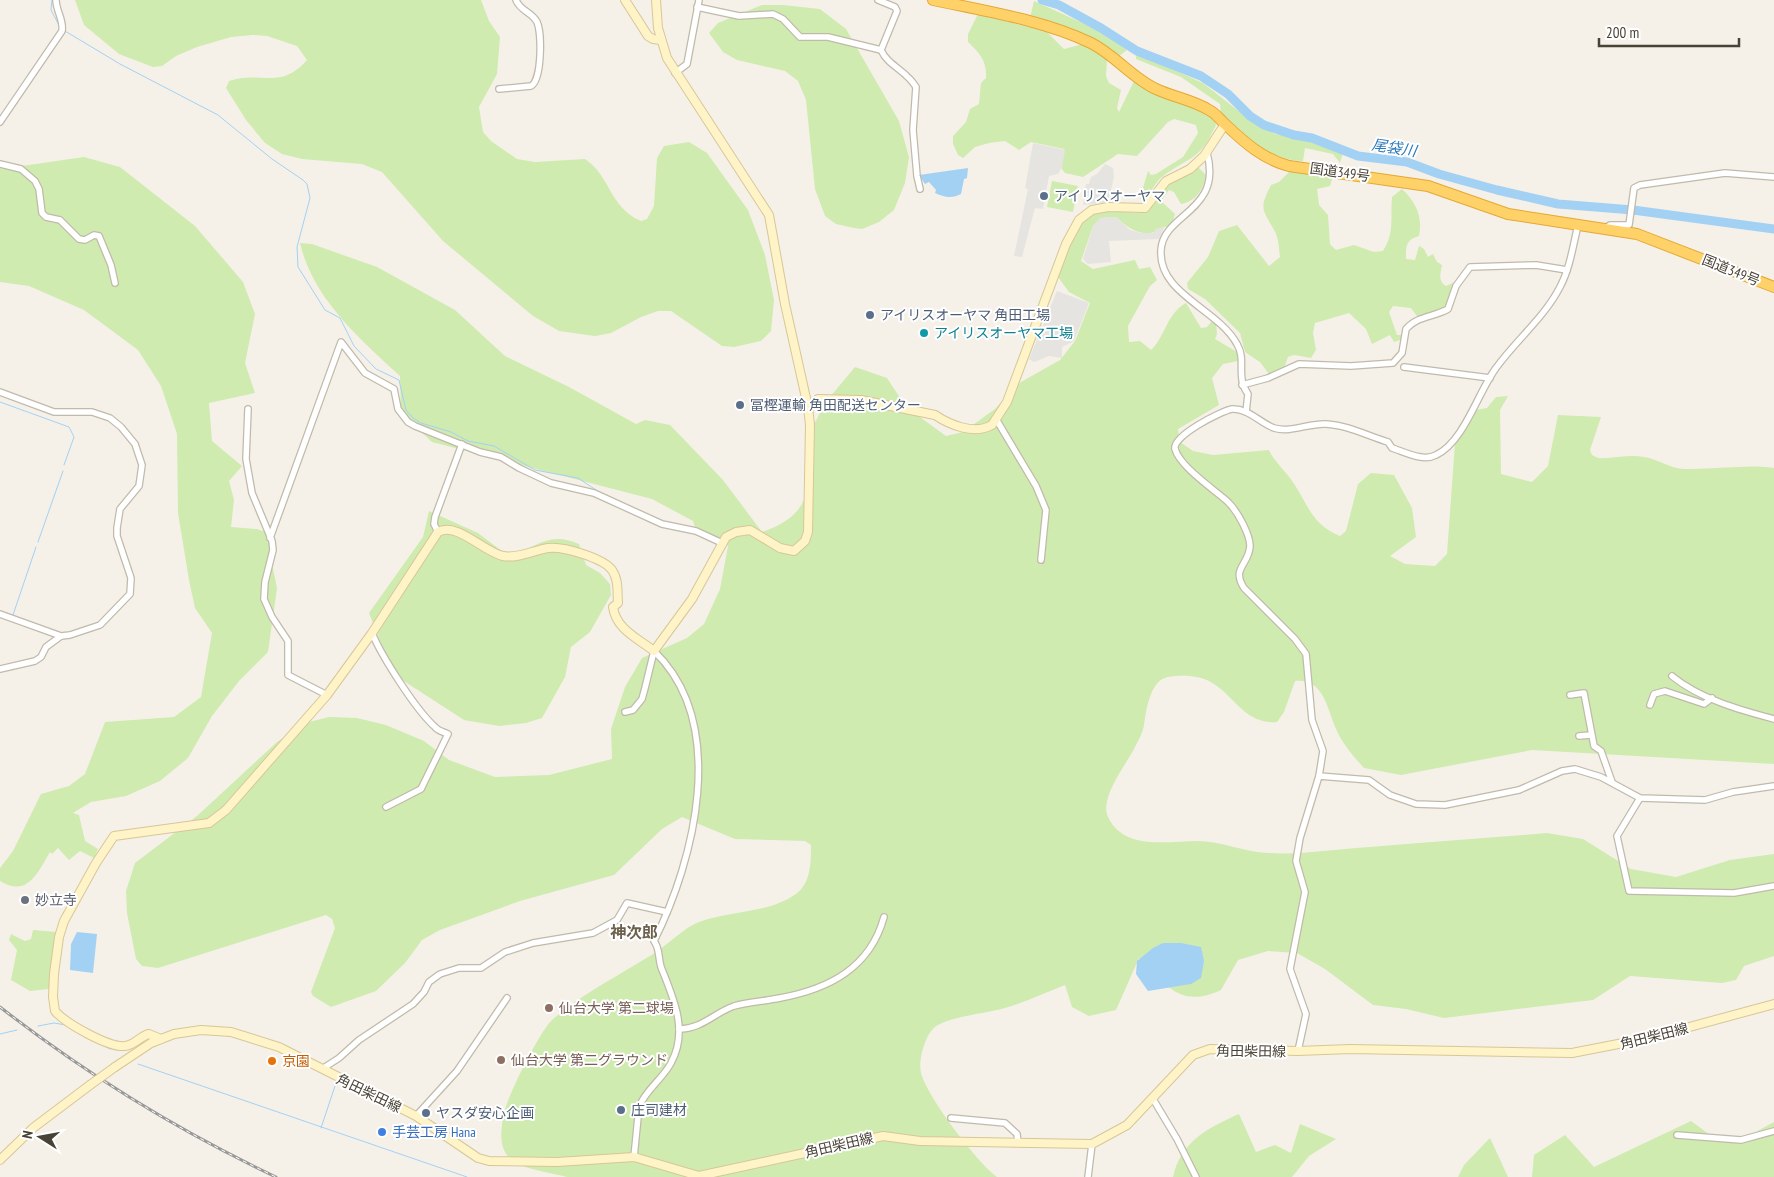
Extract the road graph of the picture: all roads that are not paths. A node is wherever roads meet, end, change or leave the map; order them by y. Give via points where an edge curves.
1 (56, 0) edge
2 (516, 0) edge
3 (625, 0) edge
4 (656, 0) edge
5 (699, 0) edge
6 (878, 0) edge
7 (933, 0) edge
8 (698, 7) junction
9 (661, 40) junction
10 (881, 50) junction
11 (675, 73) junction
12 (499, 89) dead end
13 (0, 122) edge
14 (1224, 124) junction
15 (1207, 153) junction
16 (0, 164) edge
17 (1774, 178) edge
18 (920, 189) dead end
19 (1630, 222) junction
20 (1578, 225) junction
21 (1605, 228) junction
22 (1640, 235) junction
23 (1567, 270) junction
24 (115, 283) dead end
25 (1774, 287) edge
26 (1404, 367) dead end
27 (1490, 378) junction
28 (1242, 385) junction
29 (0, 392) edge
30 (808, 407) junction
31 (248, 408) dead end
32 (1246, 412) junction
33 (996, 419) junction
34 (462, 444) junction
35 (438, 532) junction
36 (270, 538) junction
37 (722, 543) junction
38 (1041, 560) dead end
39 (0, 614) edge
40 (372, 633) junction
41 (61, 636) junction
42 (654, 651) junction
43 (0, 670) edge
44 (1672, 676) dead end
45 (327, 695) junction
46 (1570, 695) dead end
47 (1712, 698) junction
48 (1650, 706) dead end
49 (625, 712) dead end
50 (1774, 719) edge
51 (1591, 735) junction
52 (1579, 736) dead end
53 (1319, 776) junction
54 (1612, 782) junction
55 (1774, 786) edge
56 (1640, 798) junction
57 (386, 808) dead end
58 (1774, 886) edge
59 (667, 912) junction
60 (884, 916) dead end
61 (507, 998) dead end
62 (1774, 1004) edge
63 (679, 1028) junction
64 (161, 1039) junction
65 (1298, 1052) junction
66 (322, 1069) junction
67 (1153, 1099) junction
68 (416, 1116) junction
69 (951, 1118) dead end
70 (1774, 1132) edge
71 (1676, 1135) dead end
72 (1018, 1143) junction
73 (1092, 1144) junction
74 (634, 1157) junction
75 (0, 1160) edge
76 (1088, 1177) edge
77 (1196, 1177) edge

1 - 13 street via 62,31
2 - 12 street via 519,8 536,20 540,30 537,79 531,86
3 - 9 street via 648,36
4 - 9 street
5 - 8 street
6 - 10 street via 897,11
7 - 14 highway, 国道349号 via 1002,15 1083,40 1108,53 1155,89 1209,110
8 - 10 street via 739,16 773,14 783,19 800,38 828,37
8 - 11 street via 689,59
9 - 11 street
10 - 18 street via 887,60 903,71 916,87 913,130
11 - 30 street via 769,215
14 - 15 street
14 - 20 highway, 国道349号 via 1256,152 1282,164 1428,186 1508,214
15 - 28 street via 1208,187 1193,208 1170,230 1161,248 1161,258 1172,285 1204,309 1237,343
15 - 33 street via 1190,169 1166,182 1145,208 1097,208 1078,220 1070,233 1007,402
16 - 24 street via 21,169 36,181 42,212 46,217 60,220 79,239 99,236
17 - 19 street via 1725,173 1640,185 1634,188
19 - 21 street
19 - 22 street
20 - 21 highway, 国道349号
20 - 23 street
21 - 22 highway, 国道349号
22 - 25 highway, 国道349号
23 - 27 street via 1555,298
23 - 28 street via 1536,265 1470,267 1456,286 1448,309 1438,315 1420,318 1406,329 1402,353 1393,363 1351,366 1299,364
26 - 27 street
27 - 32 street via 1448,448 1430,458 1392,448 1388,442 1338,425 1280,429
28 - 32 street via 1248,394
29 - 41 street via 54,412 92,412 110,418 130,436 142,465 142,478 134,495 120,509 117,528 131,578 130,594 100,625
30 - 33 street via 818,398 861,400 934,415 974,430 986,428
30 - 37 street via 810,465 805,541 794,550 780,548 750,530 728,536
31 - 36 street via 246,459 252,493
32 - 53 street via 1233,409 1208,420 1177,440 1175,448 1184,462 1238,514 1250,547 1240,569 1239,581 1306,654 1311,711 1323,751
33 - 38 street via 1036,486 1046,510
34 - 35 street via 437,509 434,524
34 - 36 street via 408,422 398,409 394,388 365,372 341,342
34 - 37 street via 501,457 551,482 594,493 662,524 696,531
35 - 40 street
35 - 42 street via 444,529 456,531 504,556 554,548 603,562 612,570 618,586 618,604 613,606 615,617 626,631
36 - 45 street via 273,557 265,582 264,599 287,638 287,673
37 - 42 street via 692,599
39 - 41 street
40 - 45 street
40 - 57 street via 398,678 435,728 448,734 421,788
41 - 43 street via 46,646 38,660
42 - 49 street via 642,699 633,710
42 - 59 street via 668,665 683,692 693,719 698,748 696,807
44 - 47 street via 1681,684
45 - 64 street via 214,820 170,830 114,836 64,921 54,974 53,997 58,1014 114,1045 131,1045 149,1034
46 - 51 street via 1584,693
47 - 48 street via 1704,704 1665,691 1654,694
47 - 50 street
51 - 52 street
51 - 54 street via 1594,746 1601,750
53 - 54 street via 1369,780 1390,795 1416,804 1445,805 1520,790 1562,770 1587,771
53 - 65 street via 1296,861 1305,892 1290,969 1306,1014
54 - 56 street
55 - 56 street via 1705,800
56 - 58 street via 1617,836 1629,891 1734,893
59 - 63 street via 654,941 677,1004
59 - 66 street via 627,903 617,920 593,933 532,943 505,952 481,968 459,968 440,974 412,1004
60 - 63 street via 869,952 835,980 793,996 731,1007 706,1023 689,1029
61 - 68 street via 457,1070
62 - 65 street, 角田柴田線 via 1649,1038 1572,1053 1350,1049
63 - 74 street via 679,1042 672,1062 646,1093 639,1107
64 - 66 street, 角田柴田線 via 195,1031 231,1032 267,1042
64 - 75 street, 角田柴田線, bridge via 115,1067 33,1128
65 - 67 street, 角田柴田線 via 1210,1049 1193,1055
66 - 68 street, 角田柴田線
67 - 73 street, 角田柴田線 via 1127,1125
67 - 77 street
68 - 74 street, 角田柴田線 via 470,1154 489,1161 557,1162
69 - 72 street via 1005,1123 1017,1134
70 - 71 street via 1741,1140
72 - 73 street, 角田柴田線
72 - 74 street, 角田柴田線 via 920,1142 883,1136 699,1176
73 - 76 street

